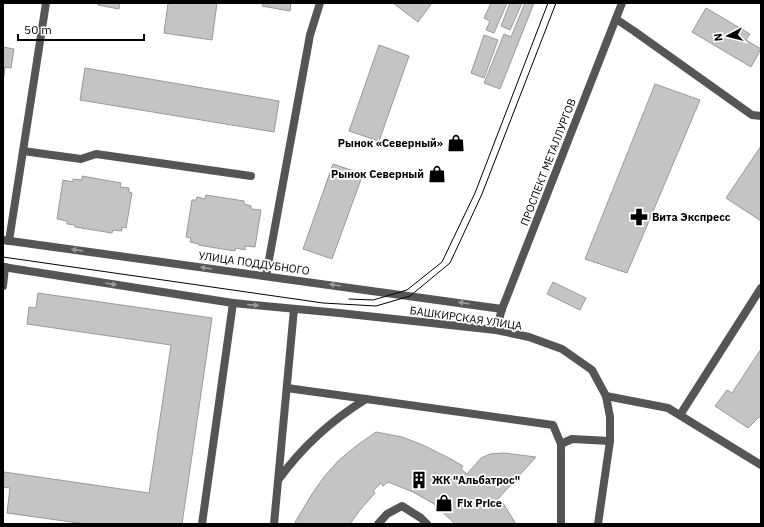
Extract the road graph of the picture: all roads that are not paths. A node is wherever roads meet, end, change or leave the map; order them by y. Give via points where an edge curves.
1 (46, 3) edge
2 (320, 3) edge
3 (622, 3) edge
4 (616, 19) junction
5 (761, 116) edge
6 (23, 151) junction
7 (251, 176) dead end
8 (6, 241) edge
9 (4, 267) edge
10 (266, 276) junction
11 (3, 286) edge
12 (761, 288) edge
13 (233, 303) junction
14 (294, 309) junction
15 (502, 309) junction
16 (496, 330) junction
17 (287, 388) junction
18 (606, 396) junction
19 (366, 399) junction
20 (680, 415) junction
21 (610, 441) junction
22 (561, 444) junction
23 (761, 465) edge
24 (278, 480) junction
25 (202, 524) edge
26 (274, 524) edge
27 (378, 524) edge
28 (427, 524) edge
29 (561, 524) edge
30 (598, 524) edge

1 - 6 street
2 - 10 street via 310,35
3 - 4 street, ПРОСПЕКТ МЕТАЛЛУРГОВ
4 - 5 street via 752,115
4 - 15 street, ПРОСПЕКТ МЕТАЛЛУРГОВ
6 - 7 street via 81,159 96,154
6 - 8 street
10 -> 8 street, УЛИЦА ПОДДУБНОГО
9 - 11 street
9 -> 13 street
15 -> 10 street, УЛИЦА ПОДДУБНОГО
12 - 20 street
13 -> 14 street
13 - 25 street
14 - 16 street, БАШКИРСКАЯ УЛИЦА
14 - 17 street
15 - 16 street, ПРОСПЕКТ МЕТАЛЛУРГОВ
16 - 18 street, БАШКИРСКАЯ УЛИЦА via 529,337 562,350 592,370
17 - 19 street
17 - 24 street
18 - 20 street via 668,408
18 - 21 street, БАШКИРСКАЯ УЛИЦА via 610,417
19 - 22 street via 553,425
19 - 24 street via 337,418 313,439
20 - 23 street
21 - 22 street via 572,439
21 - 30 street, БАШКИРСКАЯ УЛИЦА
22 - 29 street
24 - 26 street
27 - 28 street via 393,510 402,506

